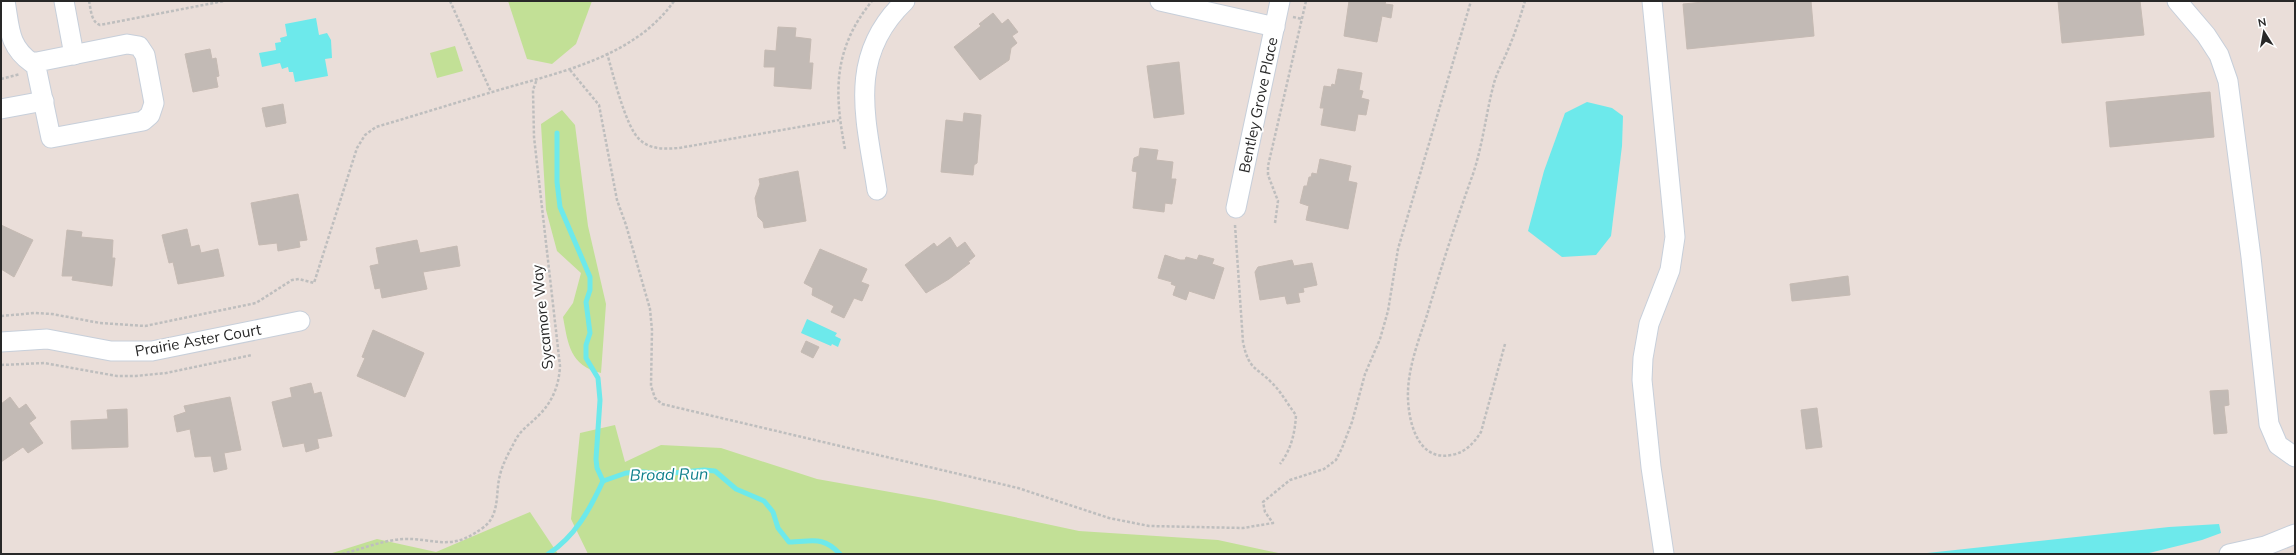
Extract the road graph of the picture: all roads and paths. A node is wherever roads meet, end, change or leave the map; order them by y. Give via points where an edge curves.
1 (5, 1) edge
2 (64, 1) edge
3 (89, 1) edge
4 (224, 1) edge
5 (450, 1) edge
6 (674, 1) edge
7 (872, 1) edge
8 (905, 1) edge
9 (1160, 1) edge
10 (1280, 1) edge
11 (1306, 1) edge
12 (1471, 1) edge
13 (1525, 1) edge
14 (1652, 1) edge
15 (2177, 1) edge
16 (1275, 27) junction
17 (607, 53) junction
18 (74, 55) junction
19 (35, 62) junction
20 (570, 70) junction
21 (537, 78) junction
22 (491, 92) junction
23 (44, 101) junction
24 (1, 109) edge
25 (839, 120) junction
26 (845, 149) dead end
27 (877, 190) dead end
28 (1236, 208) joint
29 (1275, 223) dead end
30 (1, 316) edge
31 (300, 321) dead end
32 (1, 342) edge
33 (1505, 344) dead end
34 (2295, 458) edge
35 (1280, 464) dead end
36 (2295, 534) edge
37 (342, 554) edge
38 (1664, 554) edge
39 (2230, 554) edge

1 - 19 street via 13,45 22,56 32,63
2 - 18 street
3 - 4 path via 93,20 95,24 100,25
5 - 22 path
6 - 17 path via 663,17 649,30
7 - 25 path via 850,36 841,62 837,90
8 - 27 street via 888,17 876,38 865,76 865,114
9 - 16 street
10 - 16 street, Bentley Grove Place
11 - 29 path via 1268,166 1268,175 1278,201
12 - 20 path via 1398,249 1388,311 1380,339 1365,374 1342,448 1336,460 1324,469 1290,480 1263,502 1265,512 1273,523 1243,528 1149,526 1109,518 1018,488 662,404 655,398 651,386 650,309 617,200 599,105
13 - 33 path via 1495,81 1483,145 1452,234 1409,378 1408,404 1412,429 1424,448 1434,455 1445,457 1467,449 1475,440 1481,432
14 - 38 street via 1675,237 1670,270 1644,342 1642,380
15 - 34 street via 2219,56 2228,81 2269,424 2278,445
16 - 28 street, Bentley Grove Place
17 - 20 path
17 - 25 path via 631,128 639,140 660,149 679,148
18 - 19 street
18 - 23 street via 127,44 139,46 145,55 154,103 150,115 142,120 51,138
19 - 23 street
20 - 21 path
21 - 22 path
21 - 37 path, Sycamore Way via 533,90 534,137 560,366 559,383 550,402 519,434 506,457 491,520 481,529 468,538 455,542 405,539
22 - 30 path via 376,127 365,135 357,148 314,283 292,280 256,303 145,326 100,323 52,314
23 - 24 street
25 - 26 path
28 - 35 path via 1236,259 1246,358 1254,369 1273,384 1296,415 1296,427 1288,454
31 - 32 street, Prairie Aster Court via 152,351 111,351 47,339
36 - 39 street via 2264,546

